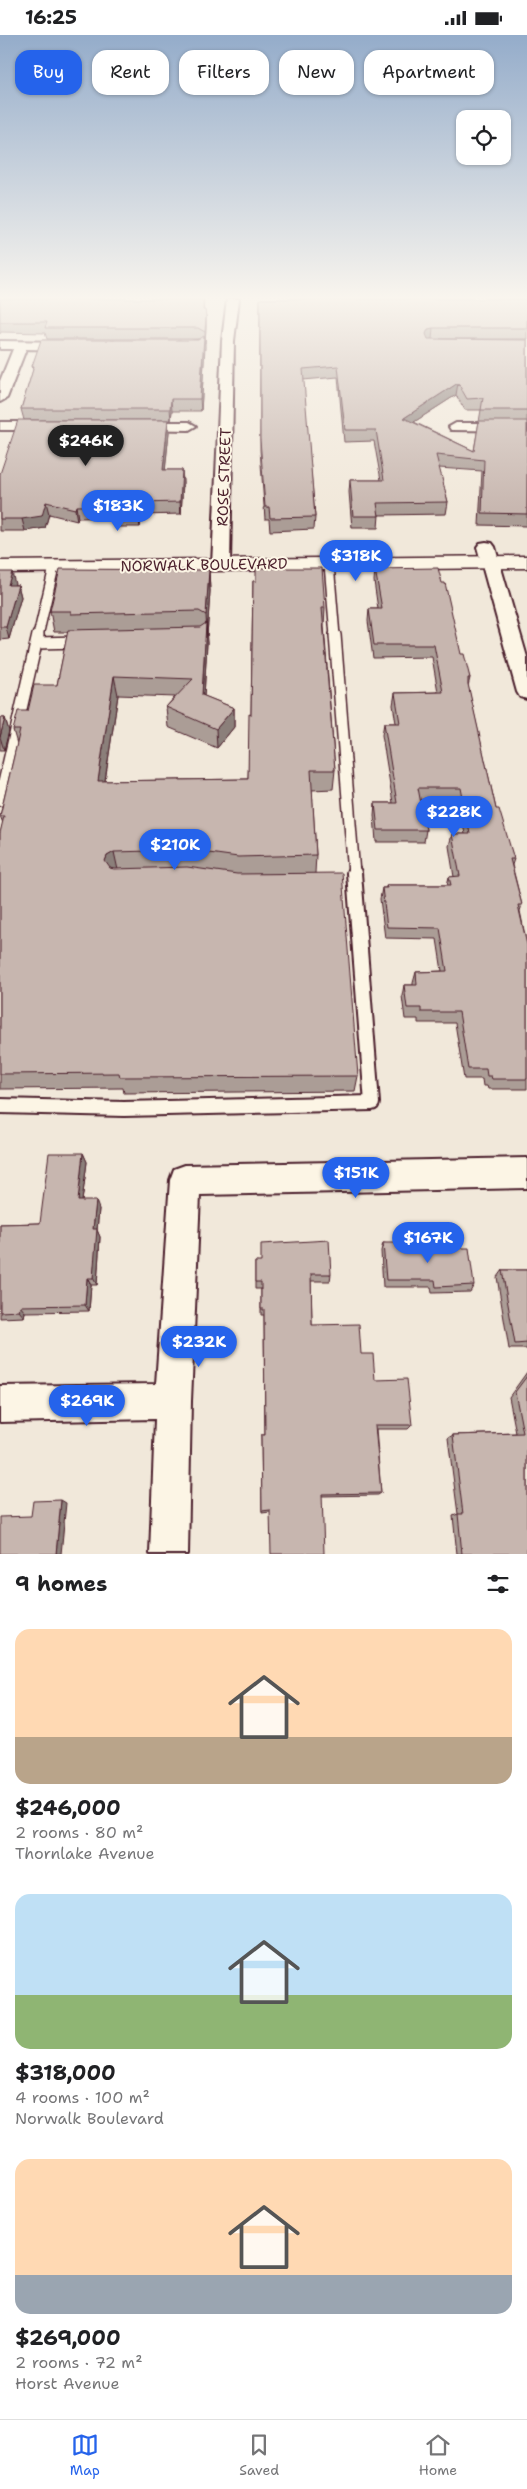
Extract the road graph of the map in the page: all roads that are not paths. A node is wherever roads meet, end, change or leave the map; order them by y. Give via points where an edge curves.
1 (11, 370) edge
2 (227, 370) edge
3 (0, 397) edge
4 (0, 426) edge
5 (60, 426) edge
6 (120, 426) edge
7 (189, 426) dead end
8 (456, 427) dead end
9 (527, 427) edge
10 (527, 547) edge
11 (0, 551) edge
12 (488, 555) junction
13 (221, 557) junction
14 (527, 563) edge
15 (329, 564) junction
16 (0, 567) edge
17 (54, 567) junction
18 (95, 641) edge
19 (37, 643) junction
20 (527, 692) edge
21 (0, 799) edge
22 (0, 1106) edge
23 (527, 1173) edge
24 (173, 1401) junction
25 (0, 1404) edge
26 (169, 1554) edge

1 - 3 street
2 - 13 street, ROSE STREET
4 - 5 street
6 - 7 street
8 - 9 street
10 - 12 main road, NORWALK BOULEVARD
11 - 13 main road, NORWALK BOULEVARD
12 - 13 main road, NORWALK BOULEVARD
12 - 14 main road, NORWALK BOULEVARD
12 - 15 main road, NORWALK BOULEVARD
12 - 20 street
13 - 15 main road, NORWALK BOULEVARD
13 - 17 main road, NORWALK BOULEVARD
15 - 22 lane via 350,881 372,1103 124,1109
16 - 17 main road, NORWALK BOULEVARD
17 - 19 lane
18 - 19 lane
19 - 21 lane
23 - 24 street via 185,1180
24 - 25 street
24 - 26 street

